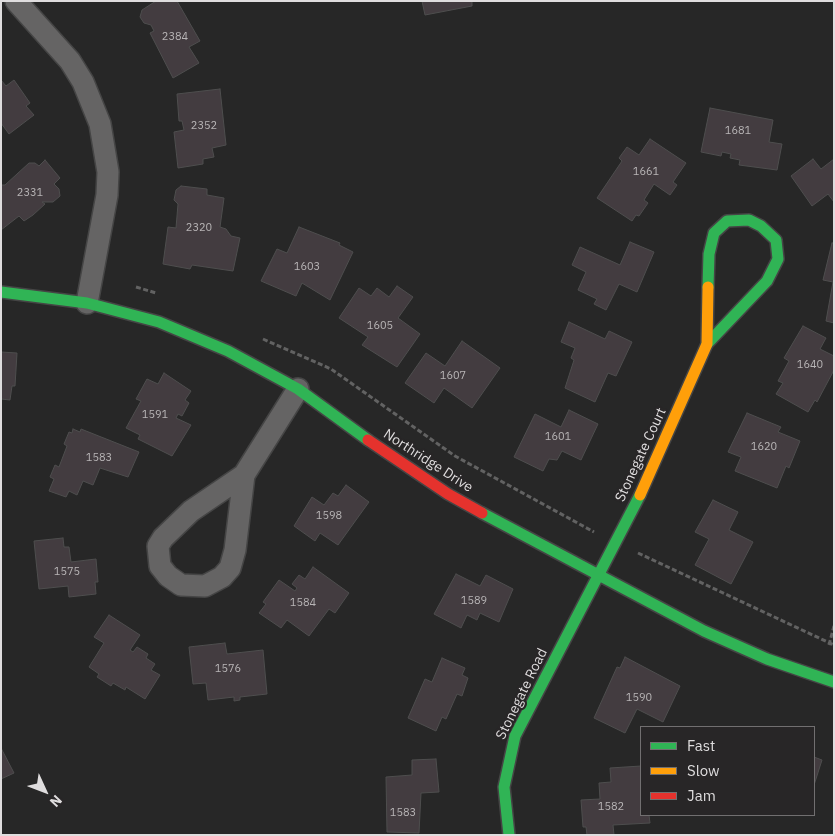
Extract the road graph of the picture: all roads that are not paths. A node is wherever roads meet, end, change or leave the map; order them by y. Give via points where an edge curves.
1 (16, 1) edge
2 (1, 292) edge
3 (87, 303) junction
4 (707, 344) junction
5 (298, 389) junction
6 (244, 475) junction
7 (598, 576) junction
8 (834, 682) edge
9 (509, 835) edge

1 - 3 street via 70,61 83,82 100,124 108,172 107,195
2 - 3 street, Northridge Drive
3 - 5 street, Northridge Drive via 159,322 199,337
4 - 4 street, Stonegate Court via 710,243 719,226 726,221 749,220 776,240 778,259 767,281
4 - 7 street, Stonegate Court via 652,471
5 - 6 street
5 - 7 street, Northridge Drive via 448,494
6 - 6 street via 191,511 158,546 160,566 181,585 205,586 222,578 230,568
7 - 8 street, Northridge Drive via 704,631 767,659
7 - 9 street, Stonegate Road via 513,742 504,787

